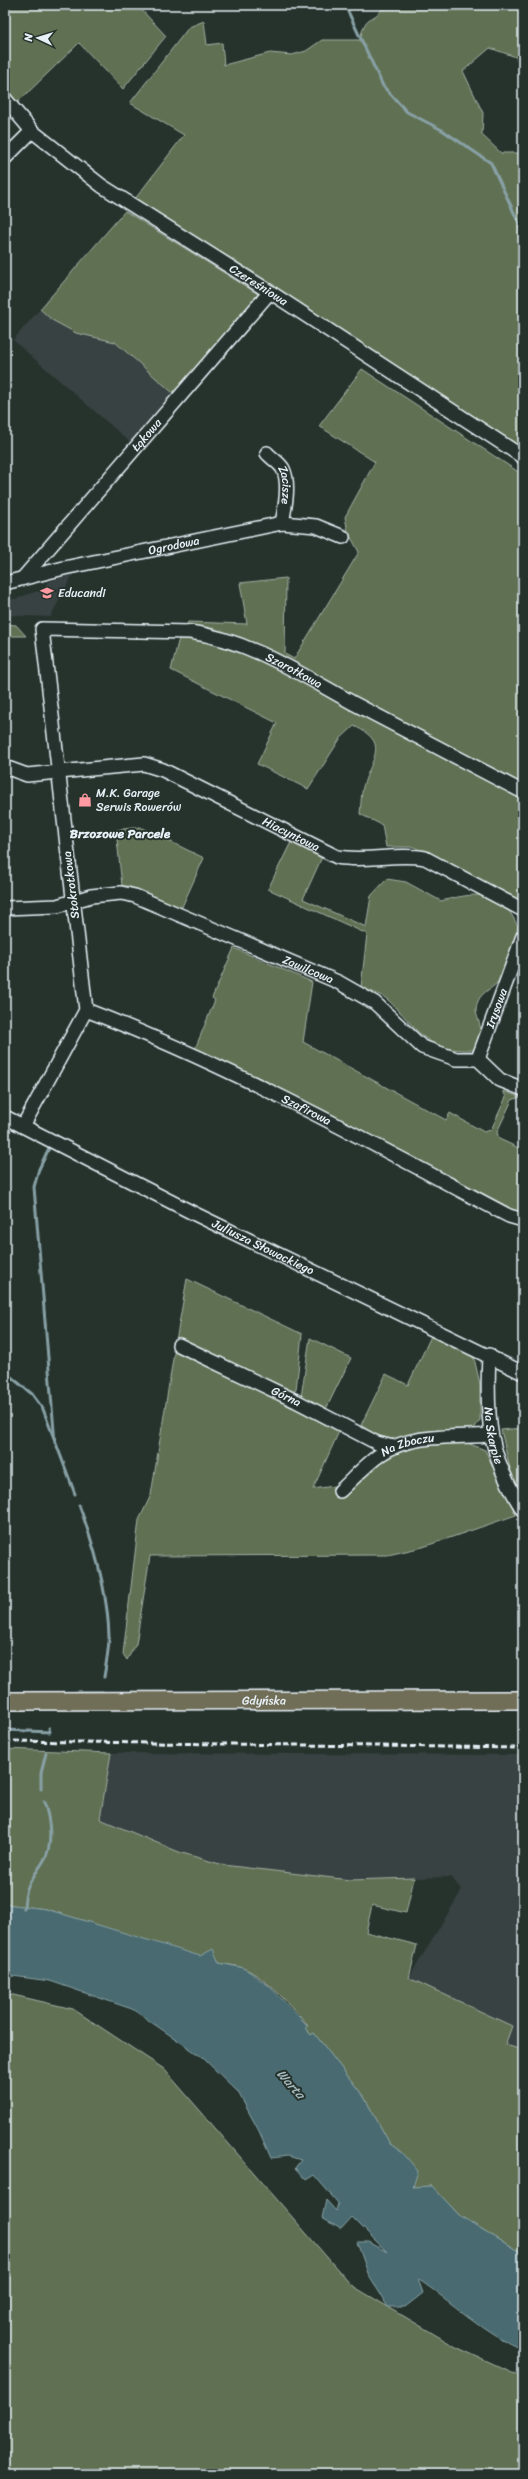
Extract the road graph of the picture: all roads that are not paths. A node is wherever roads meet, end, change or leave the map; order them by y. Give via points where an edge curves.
1 (5, 99) edge
2 (32, 131) junction
3 (5, 158) edge
4 (270, 292) junction
5 (266, 453) dead end
6 (523, 457) edge
7 (282, 523) junction
8 (343, 537) dead end
9 (23, 578) junction
10 (5, 583) edge
11 (42, 629) joint
12 (5, 767) edge
13 (58, 773) junction
14 (523, 792) edge
15 (73, 902) junction
16 (5, 908) edge
17 (523, 910) edge
18 (523, 936) edge
19 (86, 1010) junction
20 (478, 1059) junction
21 (523, 1089) edge
22 (5, 1117) edge
23 (23, 1126) junction
24 (523, 1220) edge
25 (179, 1345) dead end
26 (489, 1356) junction
27 (523, 1373) edge
28 (491, 1434) junction
29 (393, 1447) junction
30 (340, 1491) dead end
31 (523, 1510) edge
32 (523, 1700) edge
33 (5, 1701) edge

1 - 2 street, Czereśniowa
2 - 3 street
2 - 4 street, Czereśniowa via 102,186
4 - 6 street, Czereśniowa
4 - 9 street, Łąkowa
5 - 7 street, Zacisze via 282,468 285,479 285,511
7 - 8 street, Ogrodowa via 316,526
7 - 9 street, Ogrodowa
9 - 10 street, Ogrodowa
11 - 13 street, Stokrotkowa
11 - 14 street, Szarotkowa via 190,632 214,635 232,641
12 - 13 street, Hiacyntowa via 27,775
13 - 15 street, Stokrotkowa
13 - 17 street, Hiacyntowa via 144,764 163,770 337,857 353,860 410,856 425,858
15 - 16 street, Zawilcowa via 57,906
15 - 19 street, Stokrotkowa
15 - 20 street, Zawilcowa via 91,896 121,893 135,896 338,982 375,1003 422,1047 456,1059
18 - 20 street, Irysowa
19 - 23 street
19 - 24 street, Szafirowa via 155,1036 348,1131 509,1216
20 - 21 street via 500,1080
22 - 23 street, Juliusza Słowackiego
23 - 26 street, Juliusza Słowackiego via 202,1217
25 - 29 street, Górna via 377,1443
26 - 27 street, Juliusza Słowackiego
26 - 28 street, Na Skarpie
28 - 29 street, Na Zboczu via 421,1440
28 - 31 street, Na Skarpie via 501,1472
29 - 30 street, Na Zboczu via 380,1455
32 - 33 main road, Gdyńska

